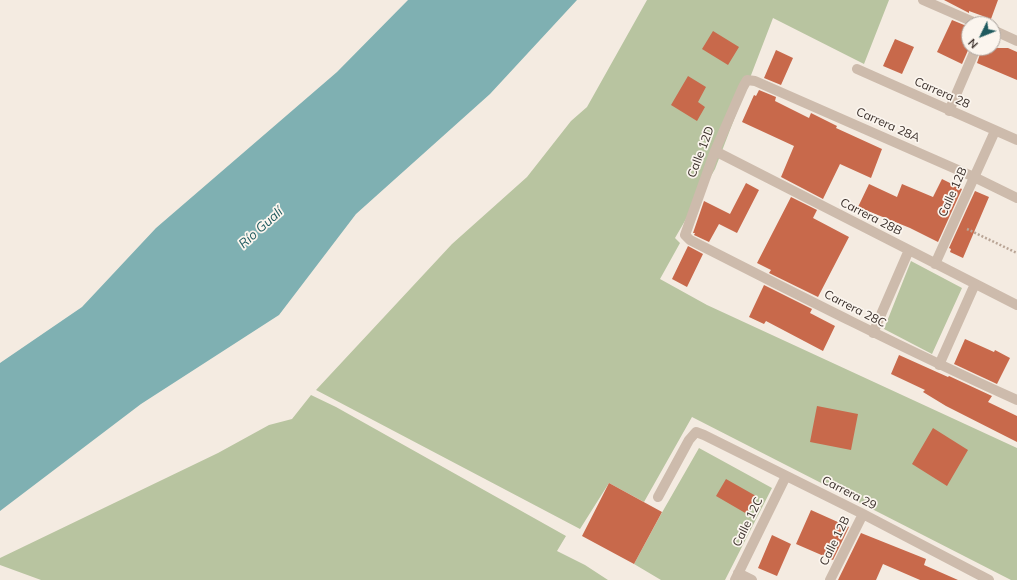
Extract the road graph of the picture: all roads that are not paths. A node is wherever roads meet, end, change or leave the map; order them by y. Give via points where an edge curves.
1 (923, 0) edge
2 (961, 17) edge
3 (1001, 34) edge
4 (1017, 41) edge
5 (973, 56) edge
6 (857, 69) dead end
7 (748, 80) joint
8 (949, 111) junction
9 (995, 131) junction
10 (1017, 140) edge
11 (714, 151) junction
12 (974, 177) junction
13 (1017, 198) edge
14 (685, 235) joint
15 (909, 250) junction
16 (935, 264) junction
17 (975, 284) junction
18 (1017, 305) edge
19 (873, 333) junction
20 (939, 365) junction
21 (1017, 400) edge
22 (786, 476) junction
23 (658, 497) dead end
24 (863, 514) junction
25 (736, 577) edge
26 (752, 580) edge
27 (830, 580) edge
28 (989, 580) edge

1 - 2 street
3 - 4 street
5 - 8 street
6 - 8 street, Carrera 28
7 - 11 street, Calle 12D
7 - 12 street, Carrera 28A
8 - 9 street, Carrera 28
9 - 10 street, Carrera 28
9 - 12 street, Calle 12B
11 - 14 street, Calle 12D
11 - 15 street, Carrera 28B
12 - 13 street, Carrera 28A
12 - 16 street, Calle 12B
14 - 19 street, Carrera 28C via 690,240
15 - 16 street, Carrera 28B
15 - 19 street
16 - 17 street, Carrera 28B
17 - 18 street, Carrera 28B
17 - 20 street
19 - 20 street, Carrera 28C
20 - 21 street, Carrera 28C
22 - 23 street, Carrera 29 via 696,432 689,440
22 - 24 street, Carrera 29
22 - 25 street, Calle 12C
24 - 27 street, Calle 12B
24 - 28 street, Carrera 29
25 - 26 street

